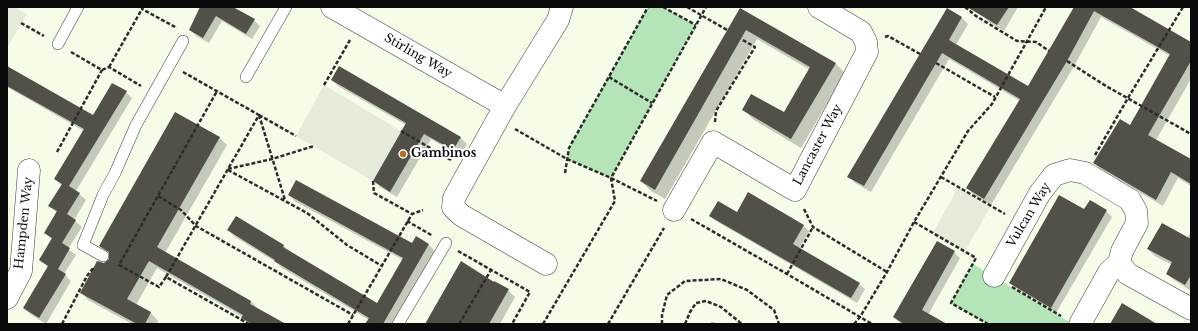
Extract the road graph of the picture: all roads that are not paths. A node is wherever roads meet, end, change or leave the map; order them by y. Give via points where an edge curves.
1 (78, 7) edge
2 (286, 7) edge
3 (332, 7) edge
4 (562, 7) edge
5 (819, 7) edge
6 (183, 41) road end
7 (58, 44) road end
8 (246, 77) dead end
9 (505, 106) junction
10 (29, 170) dead end
11 (674, 210) road end
12 (446, 243) road end
13 (103, 256) road end
14 (1119, 263) junction
15 (546, 264) dead end
16 (994, 276) road end
17 (7, 298) edge
18 (1191, 309) edge
19 (1073, 322) edge
20 (398, 324) edge

1 - 7 lane
2 - 8 lane
3 - 9 street, Stirling Way
4 - 9 street via 558,20
5 - 11 street, Lancaster Way via 861,32 867,52 795,190 713,142
6 - 13 lane via 136,125 83,245
9 - 15 street via 468,170 454,198 453,207 461,215
10 - 17 street, Hampden Way via 20,271
12 - 20 lane
14 - 16 street, Vulcan Way via 1122,251 1137,223 1136,210 1130,200 1085,173 1070,170 1054,175 1040,193
14 - 18 street via 1128,274
14 - 19 street via 1109,272

